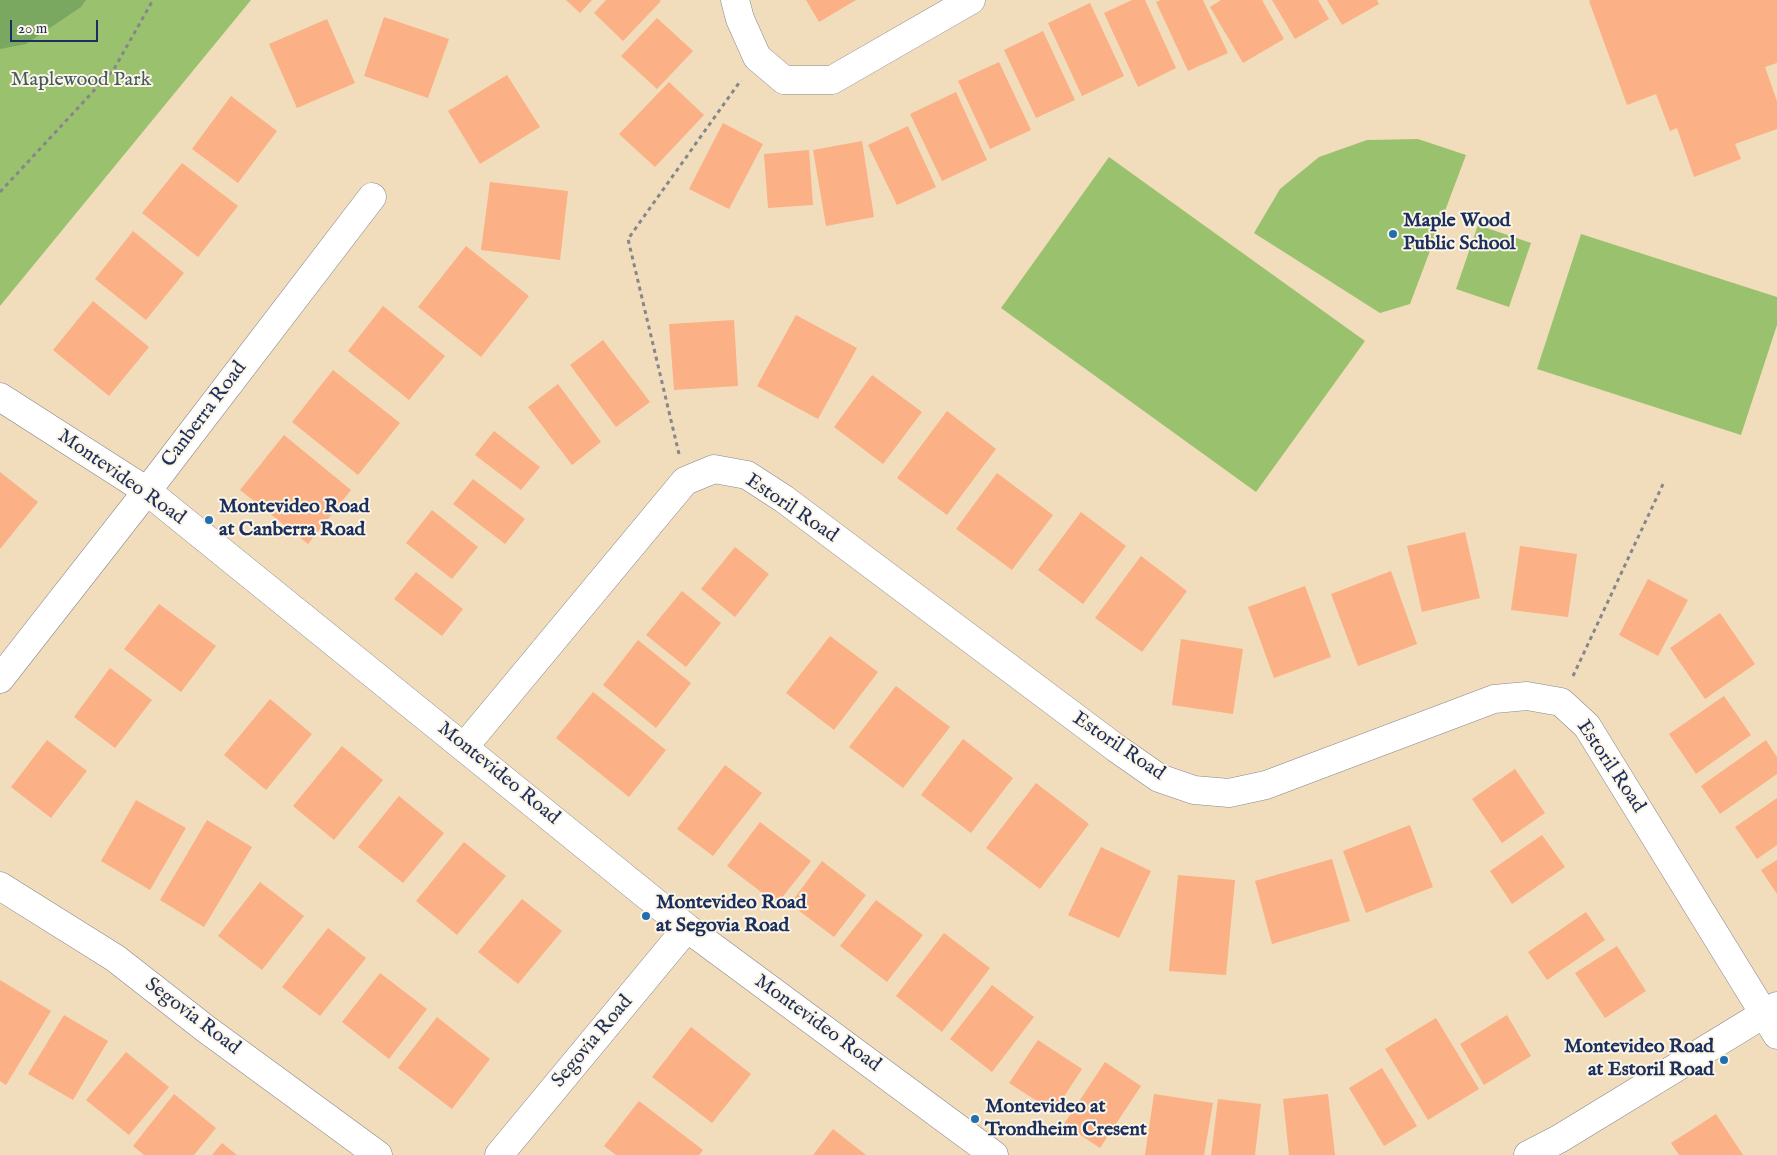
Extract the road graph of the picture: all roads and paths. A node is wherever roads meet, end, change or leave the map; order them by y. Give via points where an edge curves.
1 (153, 0) edge
2 (735, 0) edge
3 (971, 0) edge
4 (757, 57) junction
5 (0, 192) edge
6 (372, 197) dead end
7 (0, 397) edge
8 (685, 481) junction
9 (1664, 482) dead end
10 (147, 491) junction
11 (0, 679) edge
12 (1560, 702) junction
13 (464, 747) junction
14 (0, 886) edge
15 (687, 928) junction
16 (1773, 1018) edge
17 (378, 1155) edge
18 (499, 1155) edge
19 (994, 1155) edge
20 (1528, 1155) edge

1 - 5 path via 114,69
2 - 4 street
3 - 4 street via 832,80 784,80
4 - 8 path via 628,239
6 - 10 street, Canberra Road
7 - 10 street, Montevideo Road
8 - 12 street, Estoril Road via 714,469 747,475 784,499 1116,748 1159,778 1194,790 1229,793 1266,786 1494,700 1527,696
8 - 13 street, Estoril Road
9 - 12 path
10 - 11 street, Canberra Road
10 - 13 street, Montevideo Road
12 - 16 street, Estoril Road via 1587,726
13 - 15 street, Montevideo Road
14 - 17 street, Segovia Road via 115,958
15 - 18 street, Segovia Road
15 - 19 street, Montevideo Road
16 - 20 street

